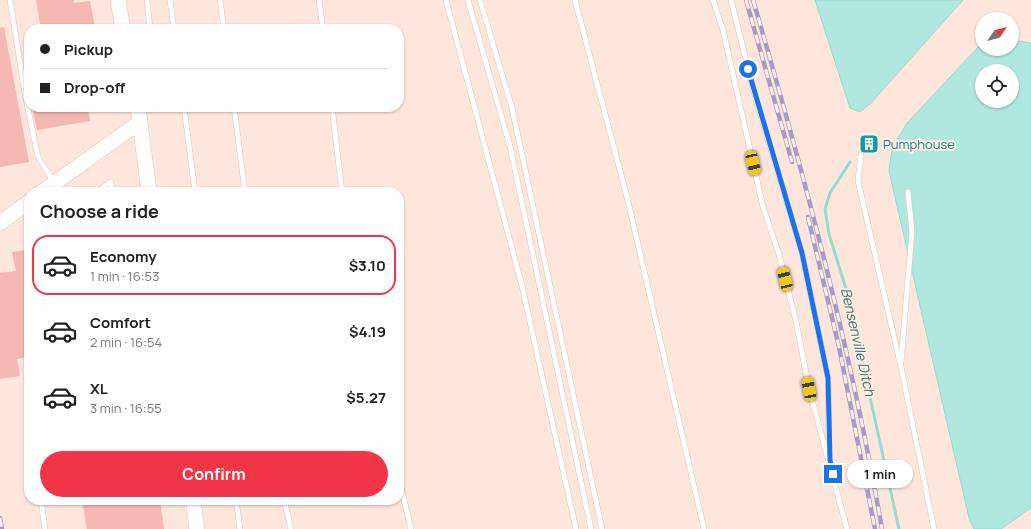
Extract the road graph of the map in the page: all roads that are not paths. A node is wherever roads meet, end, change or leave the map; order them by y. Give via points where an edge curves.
1 (10, 0) edge
2 (118, 0) edge
3 (147, 0) edge
4 (170, 0) edge
5 (220, 0) edge
6 (319, 0) edge
7 (446, 0) edge
8 (468, 0) edge
9 (480, 0) edge
10 (575, 0) edge
11 (713, 0) edge
12 (731, 0) edge
13 (122, 24) edge
14 (149, 24) edge
15 (173, 24) edge
16 (223, 24) edge
17 (321, 24) edge
18 (24, 78) edge
19 (30, 112) edge
20 (185, 112) edge
21 (235, 112) edge
22 (333, 112) edge
23 (139, 114) edge
24 (860, 155) dead end
25 (55, 183) junction
26 (49, 187) edge
27 (104, 187) edge
28 (112, 187) edge
29 (148, 187) edge
30 (194, 187) edge
31 (244, 187) edge
32 (341, 187) edge
33 (908, 192) dead end
34 (24, 211) edge
35 (0, 223) edge
36 (901, 367) junction
37 (830, 460) junction
38 (404, 500) edge
39 (42, 505) edge
40 (194, 505) edge
41 (237, 505) edge
42 (285, 505) edge
43 (45, 529) edge
44 (197, 529) edge
45 (240, 529) edge
46 (291, 529) edge
47 (411, 529) edge
48 (576, 529) edge
49 (591, 529) edge
50 (602, 529) edge
51 (704, 529) edge
52 (847, 529) edge
53 (934, 529) edge

1 - 18 lane
2 - 13 main road
3 - 14 lane
4 - 15 lane
5 - 16 lane
6 - 17 lane
7 - 48 lane via 522,286
8 - 49 lane via 510,146
9 - 50 lane via 515,122
10 - 51 lane via 627,197
11 - 37 lane via 723,30 763,207 778,251 796,321 809,389
12 - 37 lane via 755,96 802,253 828,378
19 - 25 lane via 38,157
20 - 30 lane
21 - 31 lane
22 - 32 lane
23 - 25 main road
23 - 29 main road
24 - 36 lane via 858,180
25 - 26 main road
27 - 28 lane via 111,182
33 - 36 lane via 912,232
34 - 35 main road
36 - 53 lane
37 - 52 lane
38 - 47 lane
39 - 43 lane
40 - 44 main road
41 - 45 lane
42 - 46 lane

